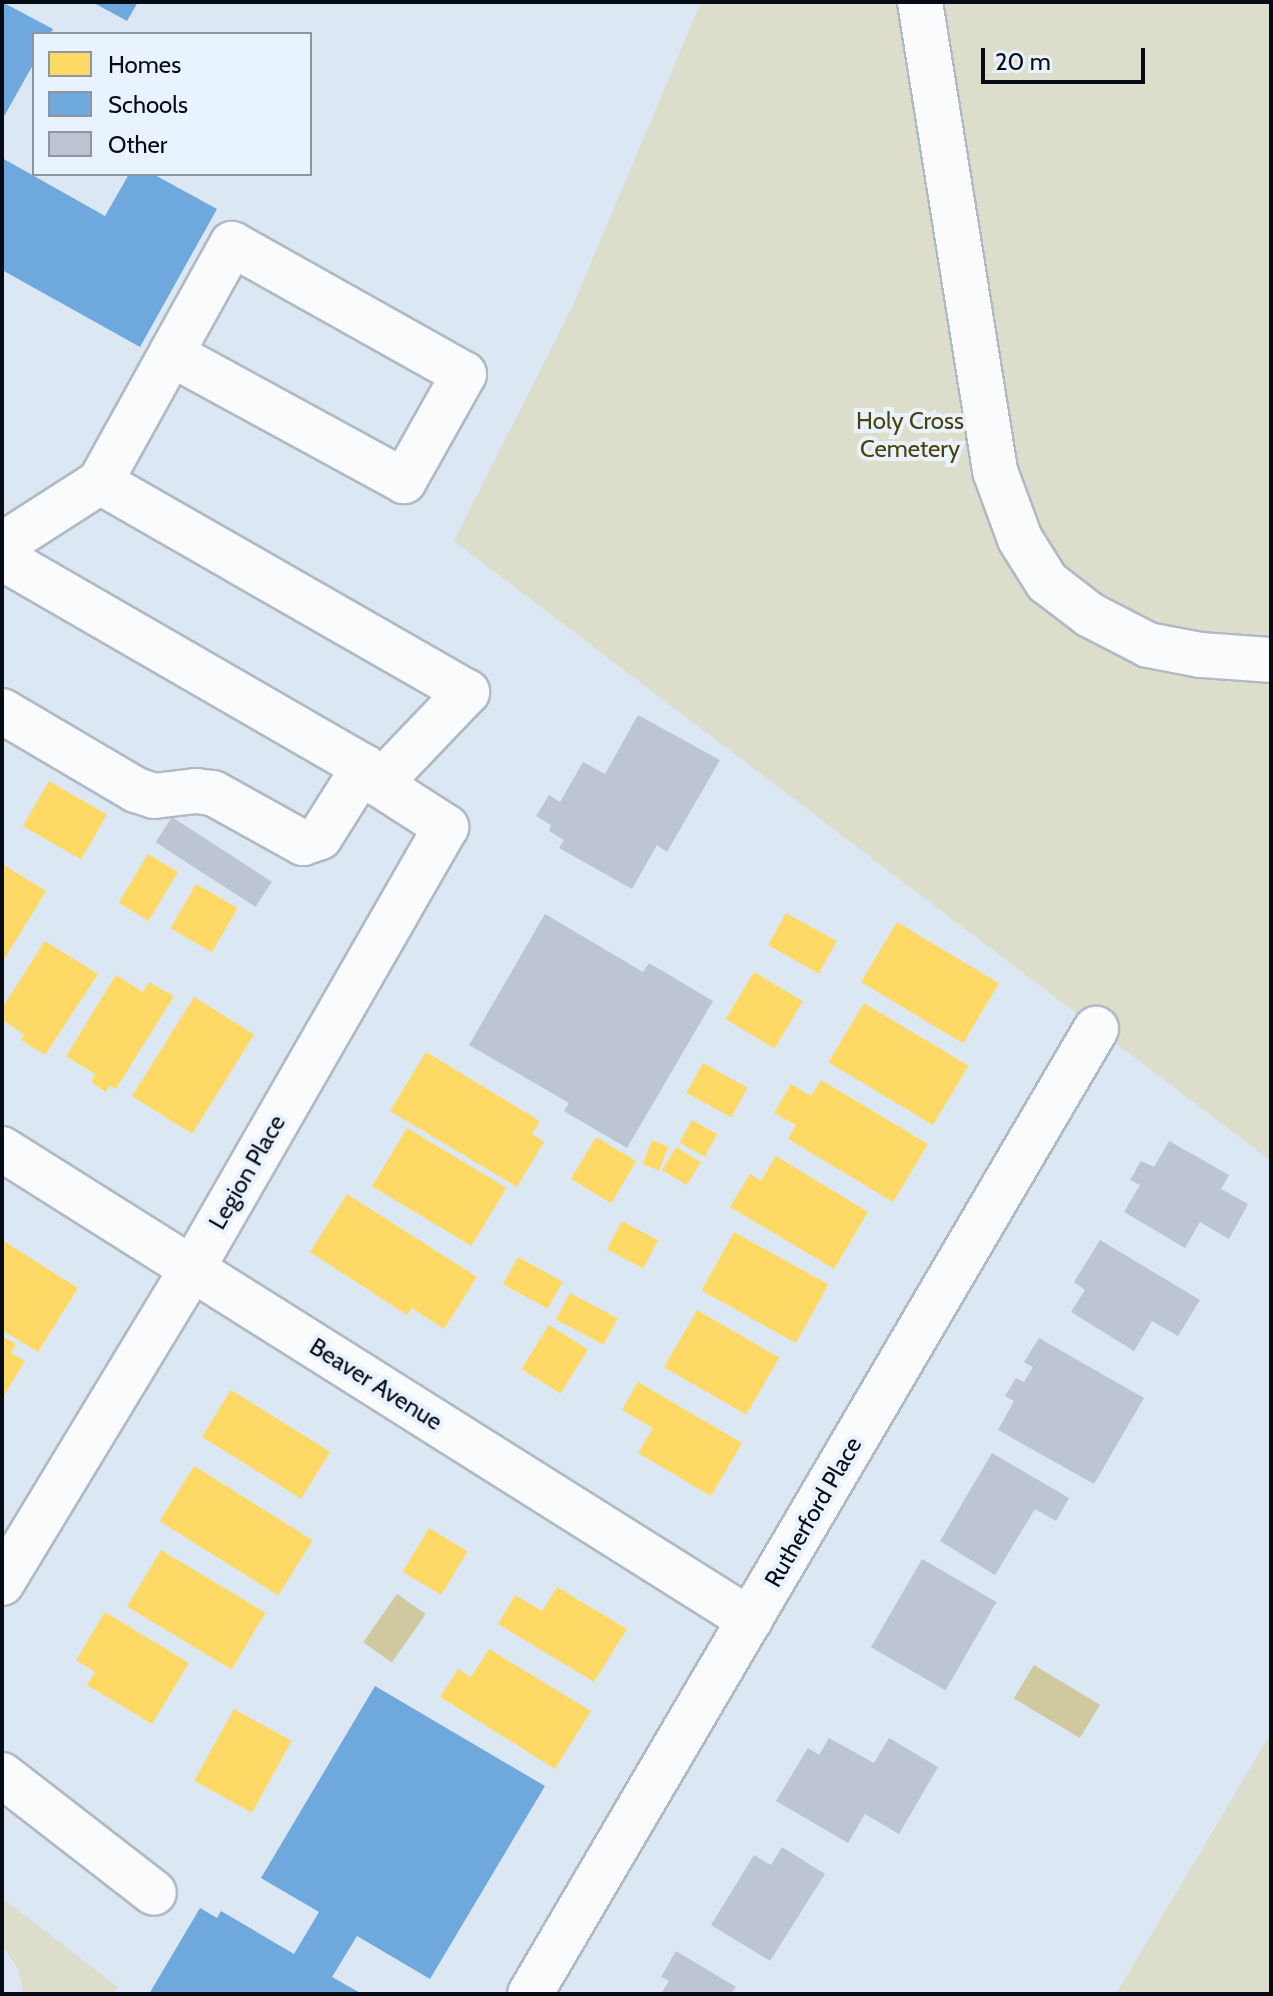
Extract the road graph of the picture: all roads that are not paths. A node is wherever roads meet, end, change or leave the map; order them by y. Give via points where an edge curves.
1 (920, 2) edge
2 (171, 354) junction
3 (100, 482) junction
4 (2, 545) edge
5 (2, 558) edge
6 (1271, 660) edge
7 (2, 711) edge
8 (372, 775) junction
9 (1096, 1029) dead end
10 (2, 1149) edge
11 (192, 1269) junction
12 (2, 1583) edge
13 (750, 1620) junction
14 (2, 1775) edge
15 (154, 1893) dead end
16 (530, 1994) edge

1 - 6 street via 995,471 1020,539 1047,582 1090,615 1148,645
2 - 2 street via 232,244 464,374 404,481
2 - 3 street
3 - 4 street
3 - 8 street via 467,692
5 - 8 street
7 - 8 street via 136,790 154,796 213,793 303,843 320,837
8 - 11 street, Legion Place via 446,827
9 - 13 street, Rutherford Place
10 - 11 street, Beaver Avenue
11 - 12 street, Legion Place
11 - 13 street, Beaver Avenue
13 - 16 street, Rutherford Place
14 - 15 street

